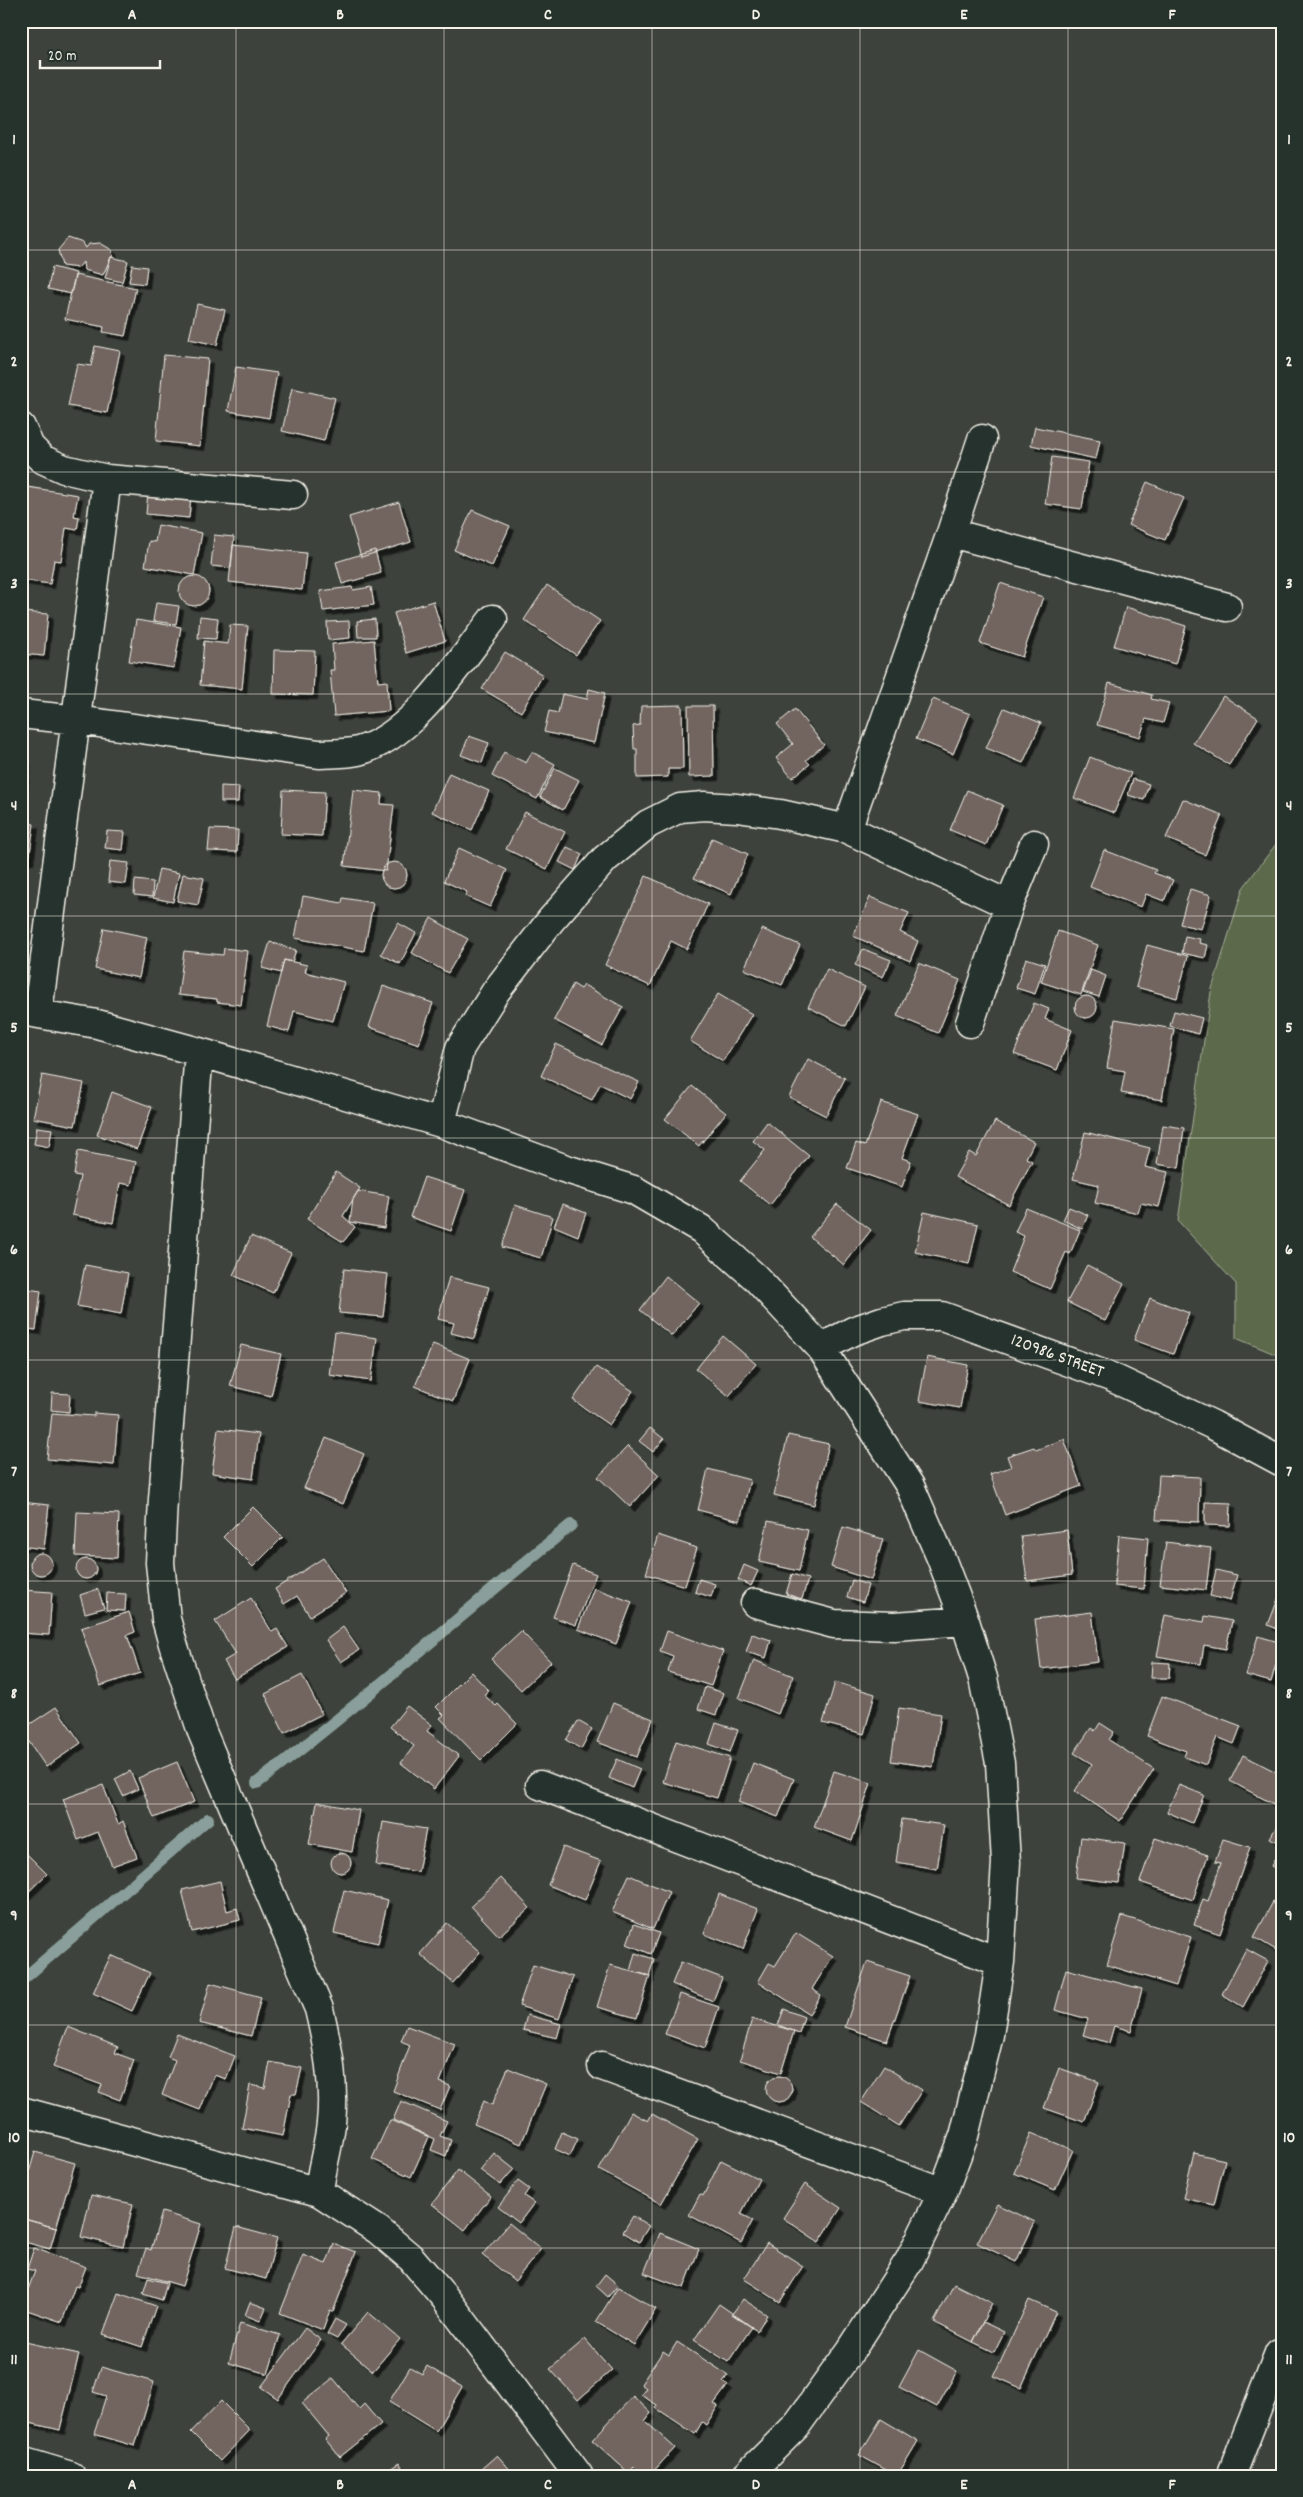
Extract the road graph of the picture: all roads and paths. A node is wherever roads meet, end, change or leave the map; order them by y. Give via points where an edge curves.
1 (21, 427) edge
2 (982, 439) dead end
3 (107, 479) junction
4 (293, 495) dead end
5 (951, 533) junction
6 (1227, 607) dead end
7 (493, 619) dead end
8 (21, 714) edge
9 (78, 720) junction
10 (847, 829) junction
11 (1034, 844) dead end
12 (1008, 905) junction
13 (30, 1011) edge
14 (970, 1023) dead end
15 (199, 1052) junction
16 (441, 1123) junction
17 (822, 1348) junction
18 (1282, 1462) edge
19 (755, 1603) dead end
20 (965, 1621) junction
21 (540, 1785) dead end
22 (1000, 1962) junction
23 (602, 2066) dead end
24 (21, 2110) edge
25 (319, 2192) junction
26 (943, 2192) junction
27 (1279, 2353) dead end
28 (21, 2461) edge
29 (71, 2476) edge
30 (579, 2476) edge
31 (746, 2476) edge
32 (1231, 2476) edge

1 - 3 street via 30,447 42,459 64,469
2 - 5 street
3 - 4 street
3 - 9 street
5 - 6 street
5 - 10 street
7 - 9 street via 424,706 404,726 358,751 319,754
8 - 9 street
9 - 13 street
10 - 12 street
10 - 16 street via 780,814 704,806 680,808 648,824 605,859 551,920 496,991 460,1048
11 - 12 street
12 - 14 street
13 - 15 street via 97,1024
15 - 16 street
15 - 25 street via 163,1499 160,1563 163,1598 172,1644 202,1732 319,2009 329,2049 332,2085 331,2125
16 - 17 street via 634,1190 701,1229 755,1277
17 - 18 street, 120986 STREET via 852,1331 882,1321 904,1316 942,1316 1112,1377
17 - 20 street via 910,1486
19 - 20 street via 834,1624 895,1626
20 - 22 street via 983,1678 1000,1763 1006,1862
21 - 22 street
22 - 26 street via 989,2035 964,2136
23 - 26 street
24 - 25 street
25 - 30 street via 378,2230 411,2258 446,2299
26 - 31 street via 909,2261 851,2350 796,2426
27 - 32 street
28 - 29 street

